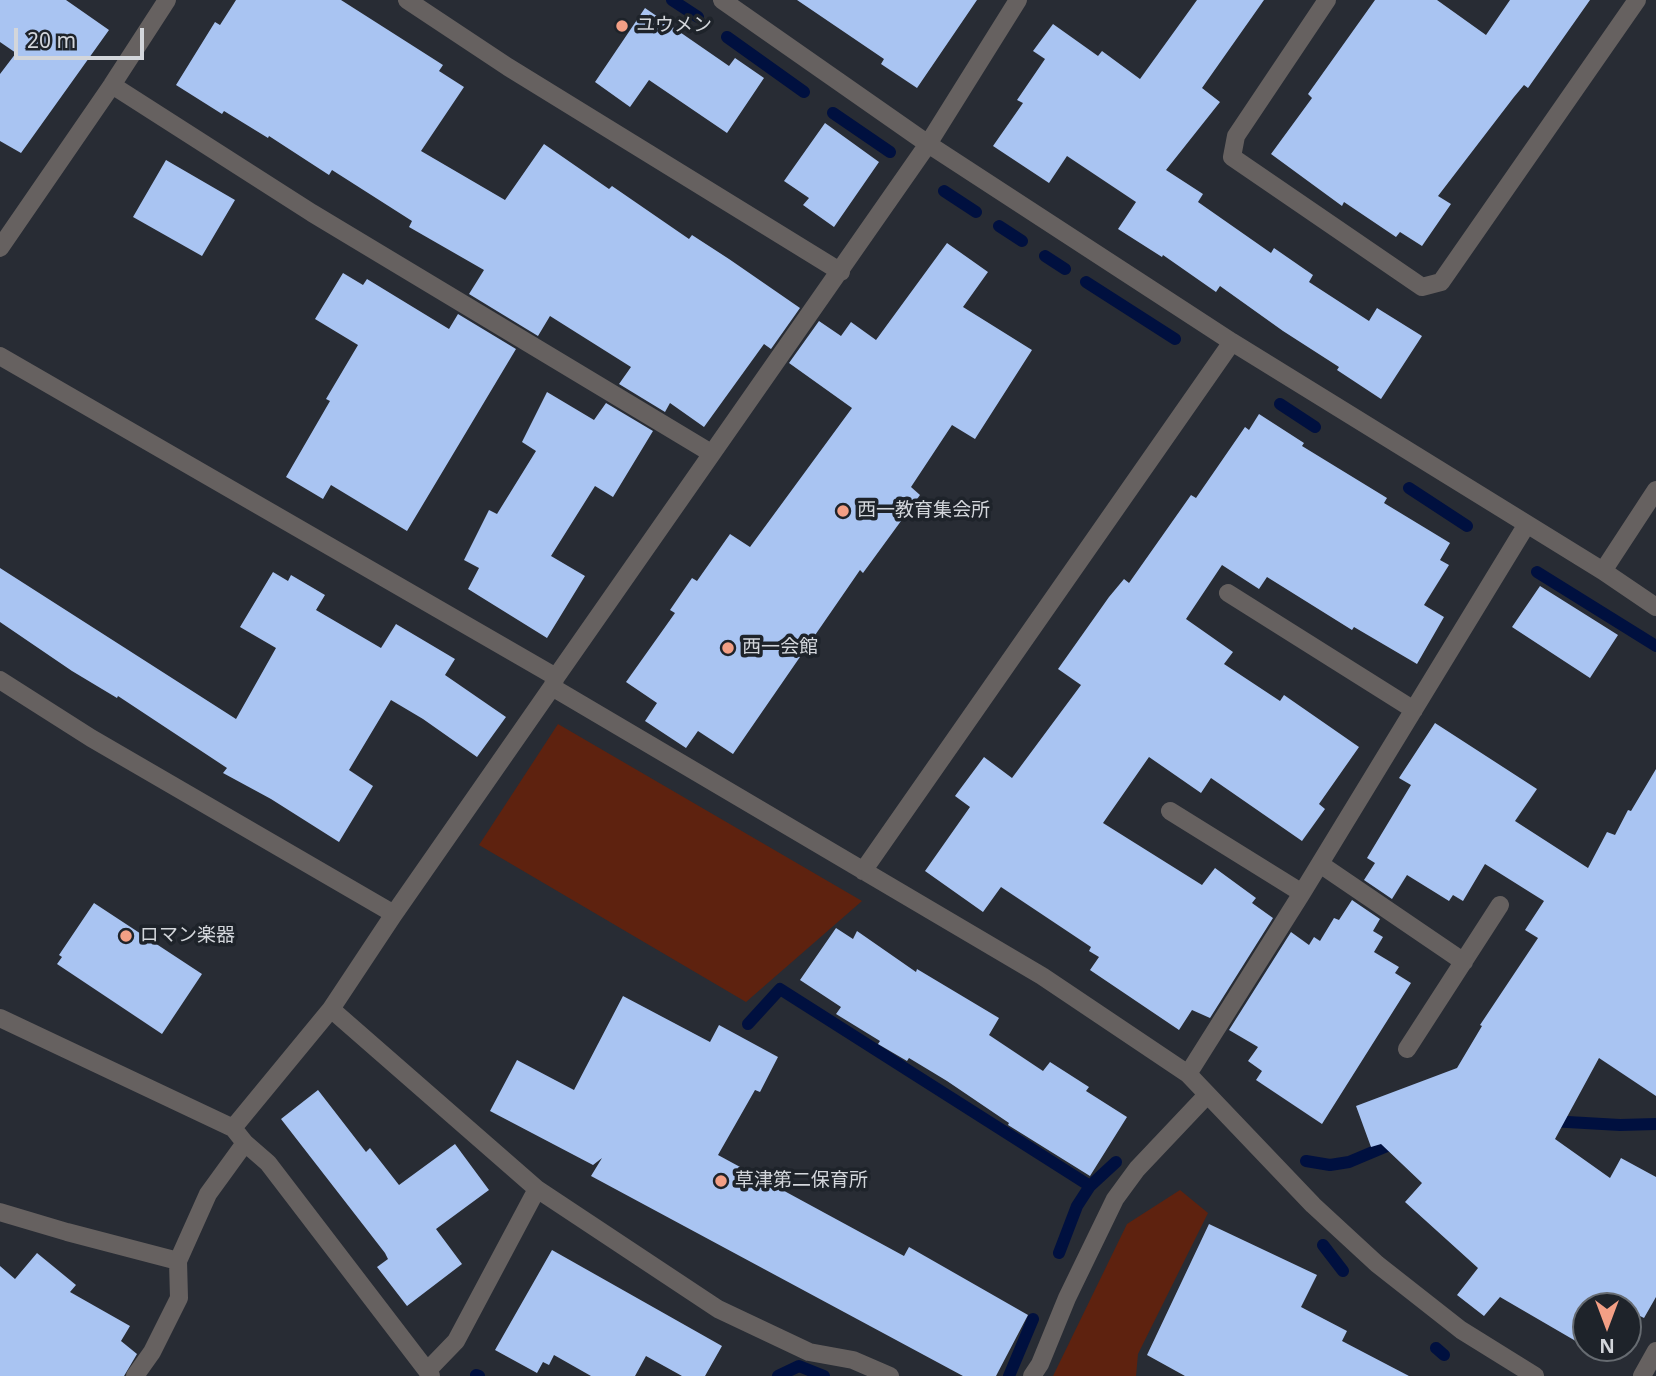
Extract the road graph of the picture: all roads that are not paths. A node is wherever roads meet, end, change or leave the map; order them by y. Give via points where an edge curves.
1 (407, 0) edge
2 (722, 0) edge
3 (1018, 0) edge
4 (1327, 0) edge
5 (1637, 0) edge
6 (158, 3) edge
7 (112, 85) junction
8 (928, 144) junction
9 (7, 222) edge
10 (0, 248) edge
11 (841, 271) junction
12 (1232, 342) junction
13 (0, 356) edge
14 (711, 453) junction
15 (1656, 490) edge
16 (1527, 524) junction
17 (1604, 571) junction
18 (1228, 593) dead end
19 (1656, 607) edge
20 (0, 680) edge
21 (554, 682) junction
22 (1414, 710) junction
23 (1170, 811) dead end
24 (1320, 863) junction
25 (863, 871) junction
26 (1302, 893) junction
27 (1500, 905) dead end
28 (394, 914) junction
29 (1464, 962) junction
30 (331, 1009) junction
31 (0, 1018) edge
32 (1407, 1049) dead end
33 (1188, 1074) junction
34 (1207, 1095) junction
35 (239, 1136) junction
36 (537, 1189) junction
37 (1, 1214) edge
38 (178, 1261) junction
39 (1656, 1351) edge
40 (430, 1374) edge
41 (135, 1376) edge
42 (890, 1376) edge
43 (1032, 1376) edge
44 (1535, 1376) edge
45 (1642, 1376) edge

1 - 11 street
2 - 8 street
3 - 8 street
4 - 5 street via 1236,136 1232,157 1422,287 1441,282
6 - 7 street
7 - 9 street
7 - 14 street via 312,213
8 - 11 street
8 - 12 street
9 - 10 street
11 - 14 street
12 - 16 street
12 - 25 street
13 - 21 street
14 - 21 street
15 - 17 street
16 - 17 street
16 - 22 street
17 - 19 street
18 - 22 street
20 - 28 street
21 - 25 street
21 - 28 street
22 - 24 street
23 - 26 street
24 - 26 street
24 - 29 street
25 - 33 street via 1042,976
26 - 33 street
27 - 29 street
28 - 30 street
29 - 32 street
30 - 35 street
30 - 36 street
31 - 35 street
33 - 34 street
34 - 43 street via 1115,1199
34 - 44 street via 1377,1264 1461,1330
35 - 38 street
35 - 40 street via 268,1163
36 - 40 street via 456,1341
36 - 42 street via 718,1309 809,1352 853,1360
37 - 38 street
38 - 41 street via 179,1298
39 - 45 street

